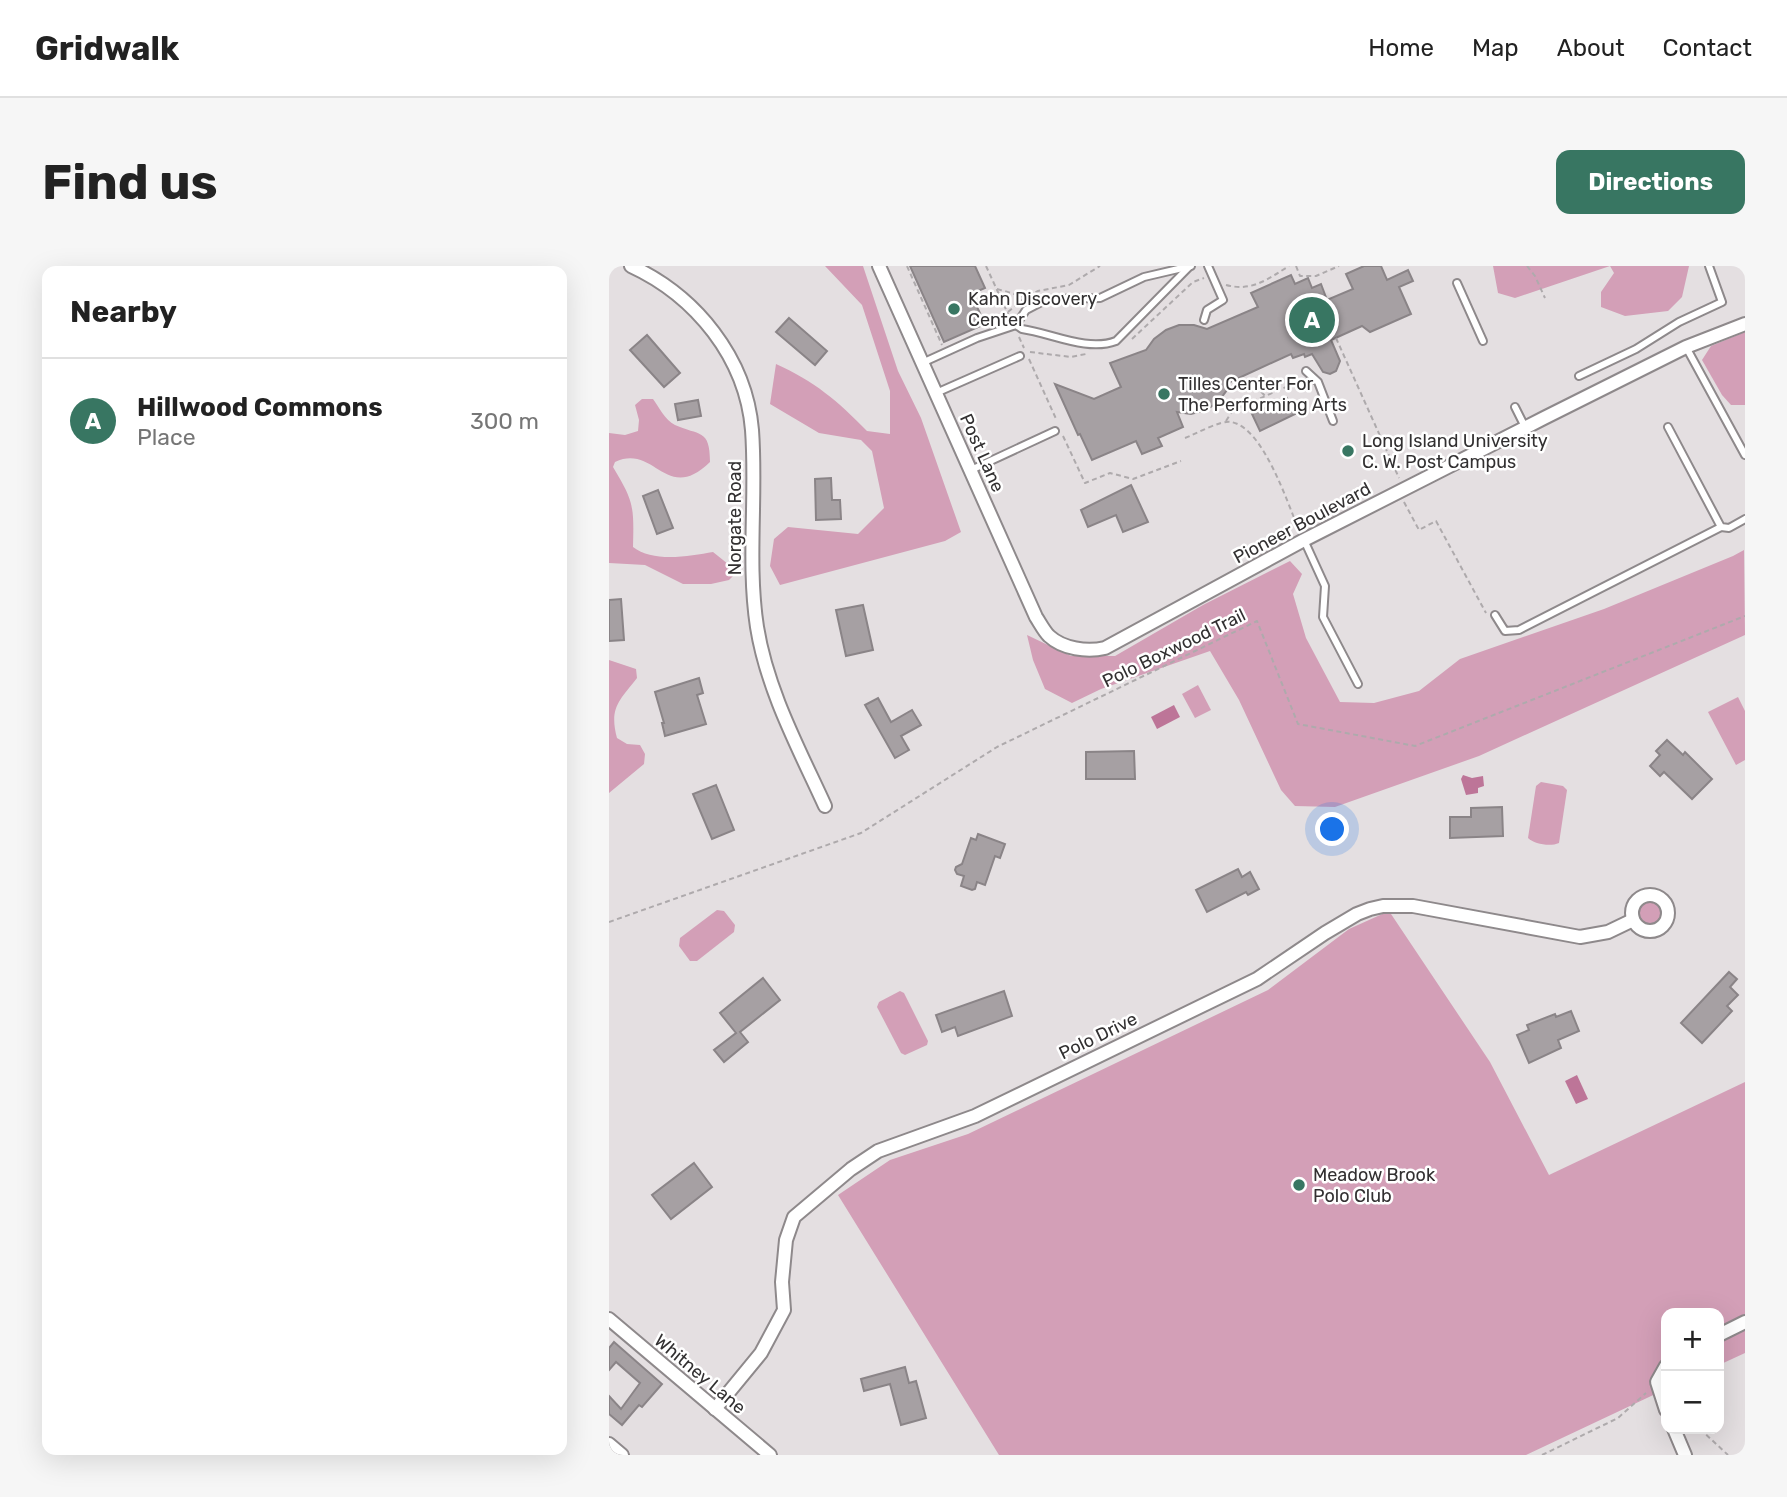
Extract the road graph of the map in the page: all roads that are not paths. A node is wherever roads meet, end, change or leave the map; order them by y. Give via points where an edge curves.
1 (631, 266) edge
2 (879, 266) edge
3 (1190, 266) edge
4 (1208, 266) edge
5 (1709, 266) edge
6 (1457, 283) dead end
7 (1204, 320) dead end
8 (1745, 324) edge
9 (1015, 325) junction
10 (1483, 341) dead end
11 (1686, 347) junction
12 (1023, 354) road end
13 (922, 363) junction
14 (1306, 371) dead end
15 (1579, 376) dead end
16 (936, 393) junction
17 (1515, 407) dead end
18 (1333, 421) dead end
19 (1057, 427) road end
20 (1525, 427) junction
21 (1668, 427) dead end
22 (1745, 455) edge
23 (970, 471) junction
24 (1745, 519) edge
25 (1721, 527) junction
26 (1304, 540) junction
27 (1495, 615) dead end
28 (1064, 644) joint
29 (1358, 684) dead end
30 (825, 806) dead end
31 (1633, 920) dead end
32 (609, 1319) edge
33 (1745, 1322) edge
34 (1724, 1332) edge
35 (1661, 1375) edge
36 (1661, 1394) edge
37 (715, 1409) junction
38 (1676, 1434) edge
39 (609, 1444) edge
40 (622, 1455) edge
41 (770, 1455) edge
42 (1685, 1455) edge

1 - 30 street, Norgate Road via 694,308 724,347 742,383 752,430 757,629 782,709
2 - 13 street, Post Lane
3 - 9 lane via 1144,276 1100,298 1047,299 1026,310
3 - 9 lane via 1116,341 1105,345
4 - 7 lane via 1223,300 1207,310
5 - 15 lane via 1722,302
6 - 10 lane
8 - 11 street, Pioneer Boulevard
9 - 13 lane
11 - 20 street, Pioneer Boulevard
11 - 22 lane
12 - 16 lane
13 - 16 street, Post Lane
14 - 18 lane via 1318,382
16 - 23 street, Post Lane
17 - 20 lane
19 - 23 lane
20 - 26 street, Pioneer Boulevard
21 - 25 lane
23 - 28 street, Post Lane via 1036,617 1049,636
24 - 25 lane
25 - 27 lane via 1519,630 1505,631
26 - 28 street, Pioneer Boulevard via 1105,648 1083,650
26 - 29 lane via 1325,586 1323,617
31 - 37 street, Polo Drive via 1608,932 1580,937 1413,906 1370,909 1257,979 975,1116 879,1151 794,1217 783,1265 784,1310 761,1353
32 - 37 street, Whitney Lane
33 - 34 street
35 - 36 street via 1657,1382
37 - 41 street, Whitney Lane
38 - 42 street
39 - 40 street

